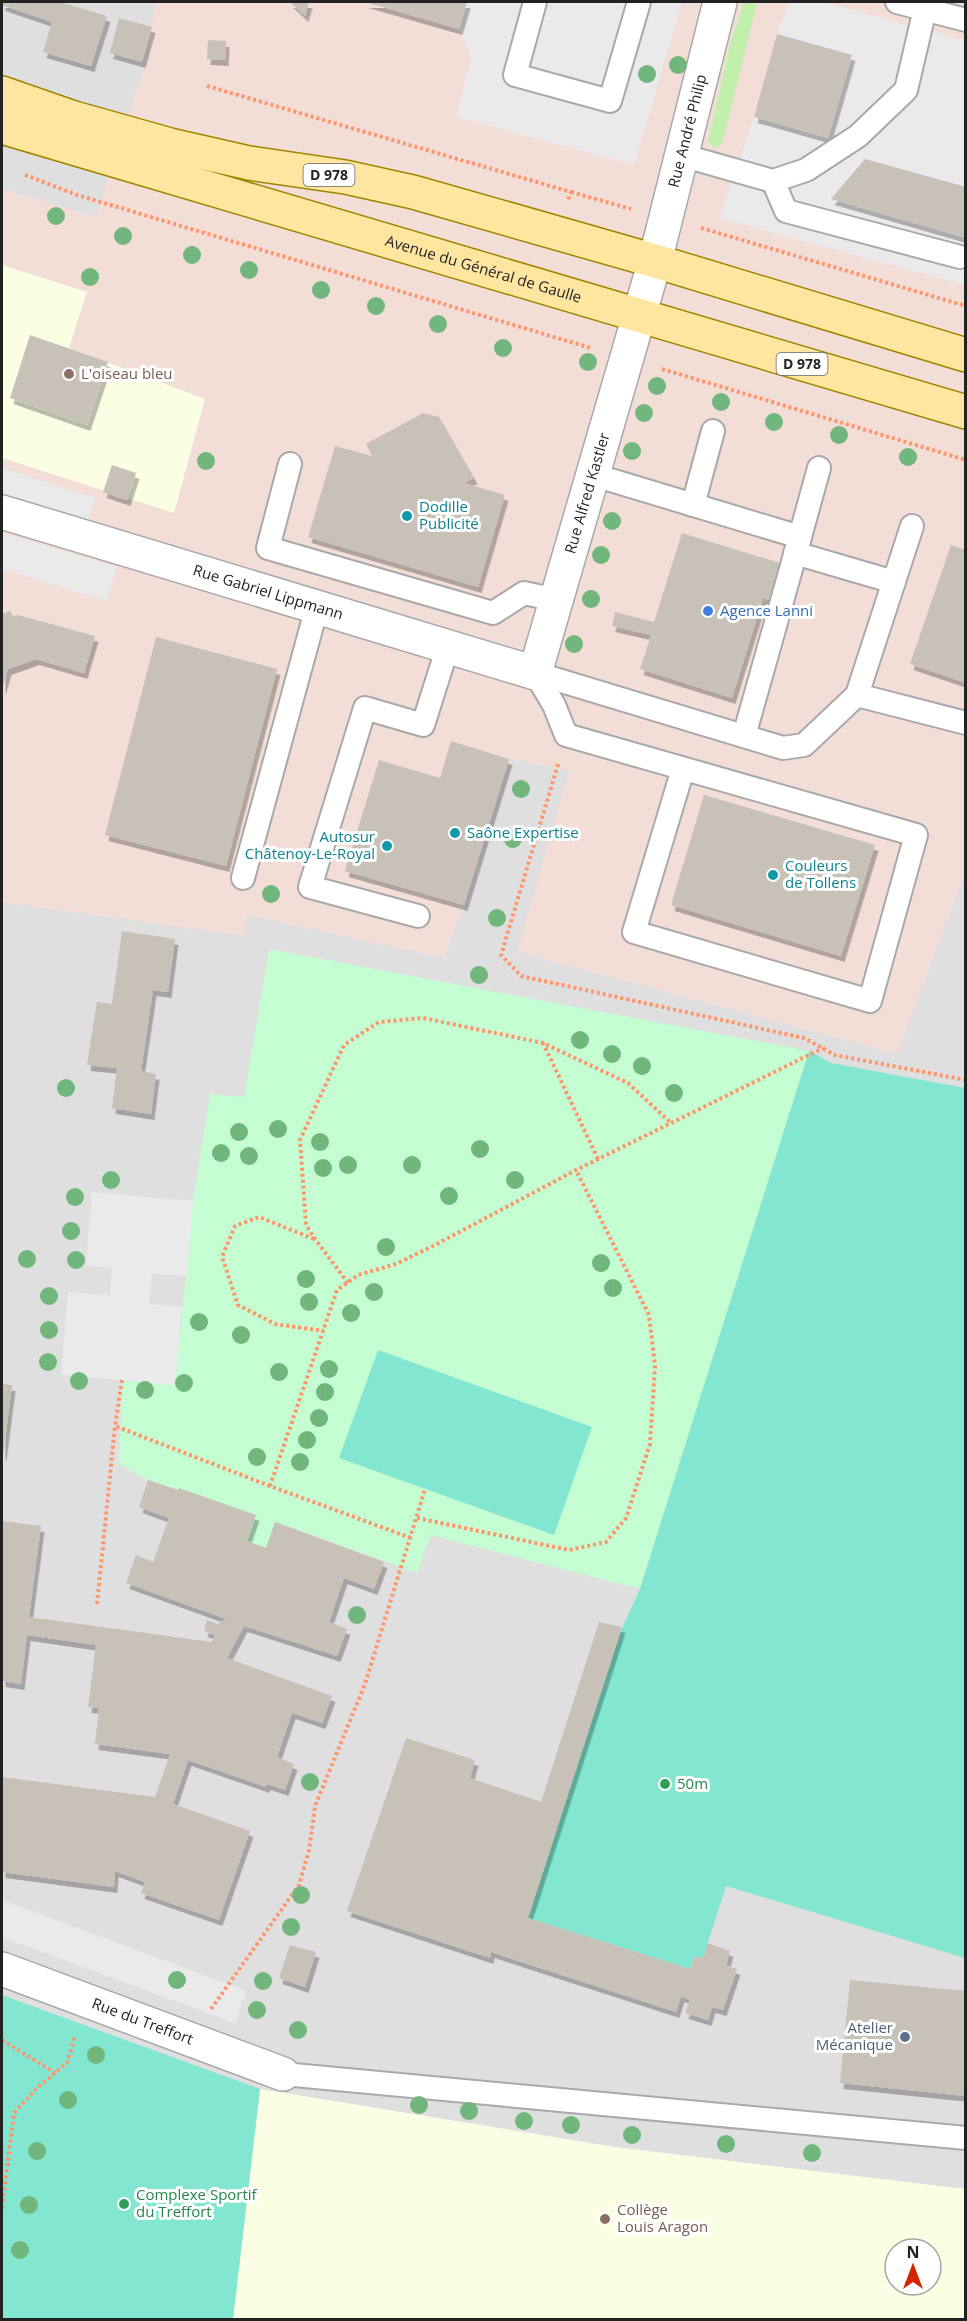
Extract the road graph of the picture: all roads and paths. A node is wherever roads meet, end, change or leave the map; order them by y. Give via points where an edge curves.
1 (536, 2) edge
2 (639, 2) edge
3 (720, 2) edge
4 (897, 2) edge
5 (925, 9) junction
6 (966, 20) edge
7 (2, 77) edge
8 (2, 93) edge
9 (74, 118) junction
10 (2, 128) edge
11 (681, 155) junction
12 (23, 174) dead end
13 (772, 181) junction
14 (761, 245) dead end
15 (960, 257) dead end
16 (655, 261) junction
17 (966, 306) edge
18 (639, 315) junction
19 (966, 355) edge
20 (626, 359) junction
21 (966, 412) edge
22 (713, 431) dead end
23 (966, 460) edge
24 (290, 464) dead end
25 (819, 468) dead end
26 (594, 475) junction
27 (693, 505) junction
28 (2, 512) edge
29 (912, 526) dead end
30 (797, 545) junction
31 (894, 582) junction
32 (556, 600) junction
33 (317, 607) junction
34 (448, 646) junction
35 (535, 673) junction
36 (857, 694) junction
37 (966, 723) edge
38 (744, 736) junction
39 (683, 769) junction
40 (243, 878) dead end
41 (418, 916) dead end
42 (543, 1043) junction
43 (823, 1048) dead end
44 (671, 1123) junction
45 (598, 1159) junction
46 (576, 1170) junction
47 (315, 1239) junction
48 (348, 1282) junction
49 (324, 1331) junction
50 (122, 1380) dead end
51 (115, 1426) junction
52 (270, 1486) junction
53 (425, 1489) dead end
54 (417, 1518) junction
55 (411, 1538) junction
56 (97, 1604) dead end
57 (2, 1969) edge
58 (85, 2000) junction
59 (2, 2040) edge
60 (191, 2040) junction
61 (55, 2073) junction
62 (283, 2074) joint
63 (966, 2138) edge
64 (2, 2208) edge

1 - 2 lane via 515,75 610,101
3 - 11 street, Rue André Philip
4 - 5 lane
5 - 6 lane
5 - 13 lane via 906,90 858,136 806,170
7 - 9 street
8 - 9 main road, D 978
9 - 16 main road, D 978 via 249,163 345,177 412,192
10 - 18 main road, Avenue du Général de Gaulle / D 978
11 - 13 lane
11 - 16 street, Rue André Philip
12 - 20 path via 77,195
13 - 15 lane via 786,211
14 - 17 path
16 - 18 street, Rue André Philip
16 - 19 main road, D 978
18 - 20 street, Rue Alfred Kastler
18 - 21 main road, Avenue du Général de Gaulle / D 978
20 - 23 path
20 - 26 street, Rue Alfred Kastler
22 - 27 lane
24 - 32 lane via 268,548 493,613 524,593
25 - 30 lane
26 - 27 lane
26 - 32 street, Rue Alfred Kastler
27 - 30 lane
28 - 33 street, Rue Gabriel Lippmann
29 - 31 lane
30 - 31 lane
30 - 38 lane
31 - 36 lane
32 - 35 street, Rue Alfred Kastler
33 - 34 street, Rue Gabriel Lippmann
33 - 40 lane
34 - 35 street, Rue Gabriel Lippmann
34 - 41 lane via 423,725 365,708 310,887
35 - 38 lane
35 - 39 lane via 566,735
36 - 37 lane
36 - 38 lane via 804,746 783,748
39 - 39 lane via 634,932 870,1001 916,835
42 - 44 path via 628,1083
42 - 45 path
42 - 47 path via 423,1018 379,1022 344,1045 300,1140 306,1224
43 - 44 path
44 - 45 path
45 - 46 path
46 - 48 path via 435,1245
46 - 54 path via 649,1316 655,1366 650,1444 626,1518 606,1542 569,1550
47 - 48 path
47 - 49 path via 259,1217 234,1226 222,1257 238,1305 275,1324
48 - 49 path via 337,1290
49 - 52 path
50 - 51 path
51 - 52 path
51 - 56 path
52 - 55 path
53 - 54 path
54 - 55 path
55 - 60 path via 365,1684 315,1806 299,1885
57 - 58 street, Rue du Treffort
58 - 60 street, Rue du Treffort
58 - 61 path via 67,2063
59 - 61 path
60 - 62 street, Rue du Treffort
61 - 64 path via 14,2113
62 - 63 lane

